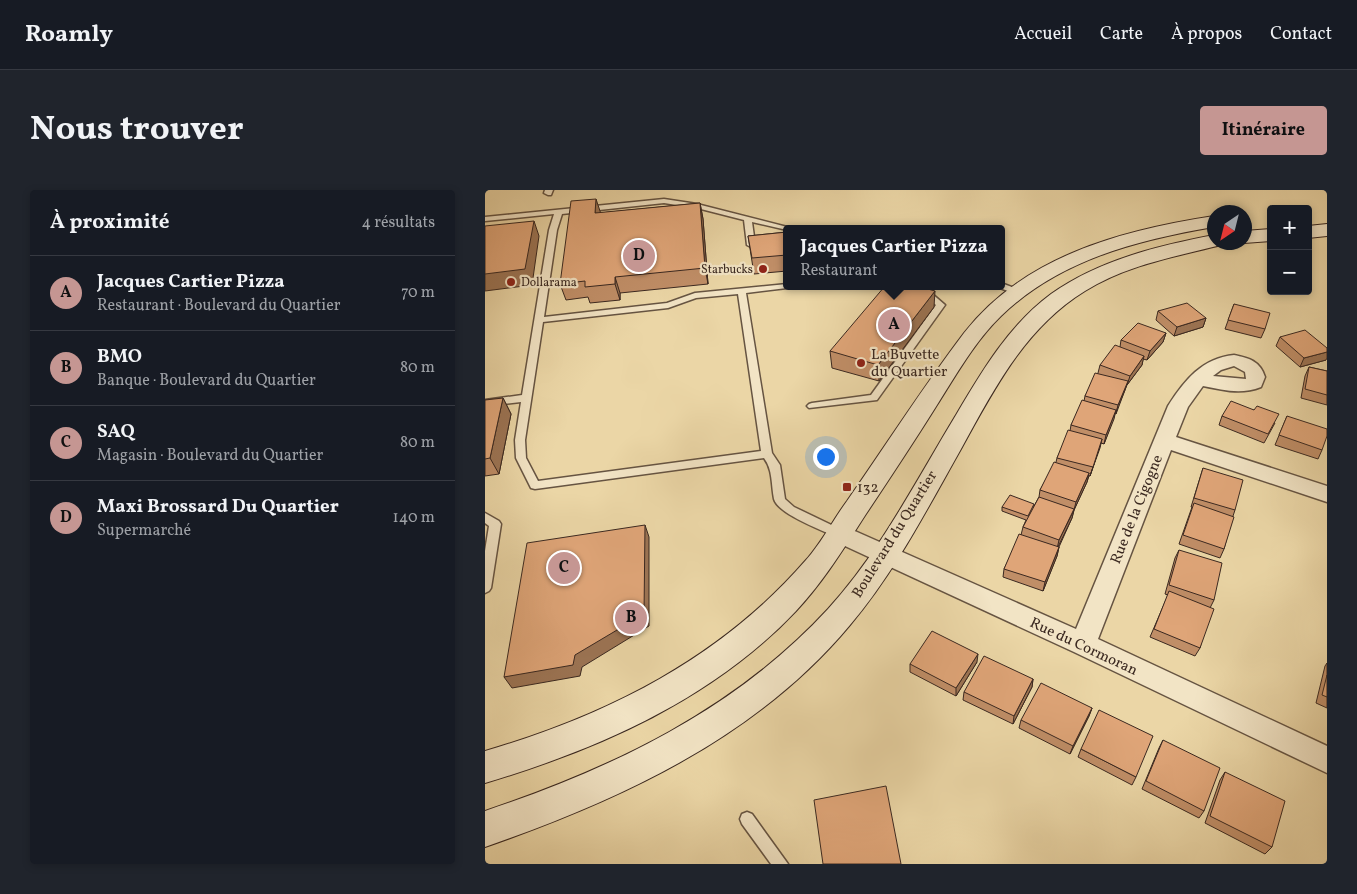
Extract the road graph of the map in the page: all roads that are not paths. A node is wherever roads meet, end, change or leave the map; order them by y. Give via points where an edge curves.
1 (558, 212) junction
2 (485, 219) edge
3 (748, 219) junction
4 (1207, 223) edge
5 (783, 227) edge
6 (553, 230) junction
7 (1327, 230) edge
8 (543, 231) dead end
9 (1312, 232) edge
10 (1267, 235) edge
11 (1252, 236) edge
12 (1207, 243) edge
13 (767, 247) edge
14 (783, 286) edge
15 (1009, 288) edge
16 (924, 290) edge
17 (742, 291) junction
18 (538, 320) junction
19 (1200, 380) dead end
20 (525, 398) junction
21 (485, 403) edge
22 (812, 406) dead end
23 (1164, 440) junction
24 (767, 454) junction
25 (1327, 494) edge
26 (485, 517) edge
27 (840, 534) junction
28 (885, 555) junction
29 (485, 588) edge
30 (1083, 644) junction
31 (1327, 760) edge
32 (485, 768) edge
33 (747, 819) dead end
34 (485, 829) edge
35 (780, 864) edge

1 - 2 lane
1 - 3 lane via 664,201
1 - 6 lane
3 - 5 lane
3 - 13 lane via 751,245
4 - 15 main road via 1151,233 1097,249
6 - 8 lane
6 - 18 lane
7 - 9 main road
10 - 11 main road
12 - 28 main road, Boulevard du Quartier via 1167,251 1109,271 1079,286 1042,312 998,365
14 - 17 lane
15 - 27 main road via 951,365
16 - 22 lane via 941,305 874,398
17 - 18 lane via 695,296 668,305
17 - 24 lane
18 - 20 lane
19 - 23 street, Rue de la Cigogne via 1178,406
20 - 21 lane
20 - 24 lane via 521,458 535,485
23 - 25 street
23 - 30 street, Rue de la Cigogne
24 - 27 lane via 775,465 776,488 782,504
26 - 29 lane via 495,524
27 - 28 street, Rue du Cormoran
27 - 32 main road via 813,572 768,617 686,680 608,723
28 - 30 street, Rue du Cormoran
28 - 34 main road, Boulevard du Quartier via 865,585 824,633 762,689 716,722 667,753 611,781
30 - 31 street, Rue du Cormoran
33 - 35 lane

